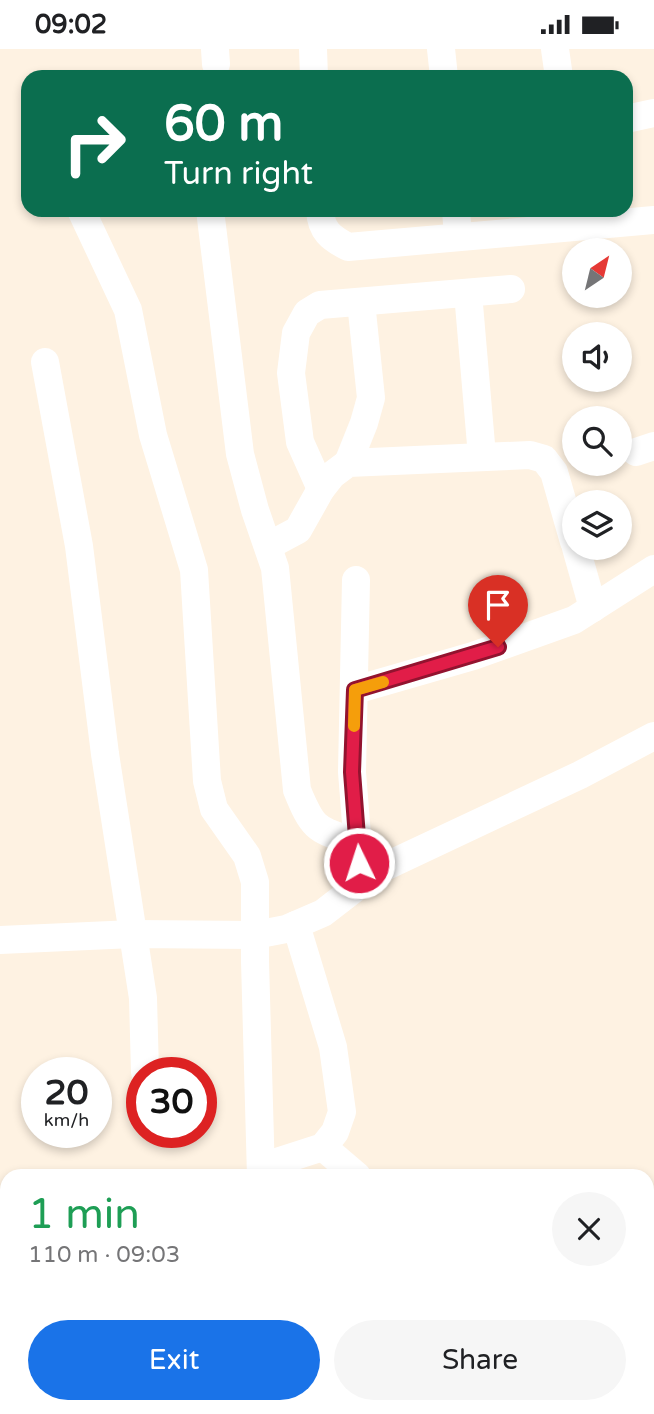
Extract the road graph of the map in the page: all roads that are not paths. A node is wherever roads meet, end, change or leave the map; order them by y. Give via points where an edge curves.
1 (313, 49) edge
2 (441, 49) edge
3 (555, 49) edge
4 (314, 70) edge
5 (443, 70) edge
6 (558, 70) edge
7 (654, 113) edge
8 (633, 118) edge
9 (84, 217) edge
10 (211, 217) edge
11 (320, 217) edge
12 (654, 220) edge
13 (457, 223) edge
14 (511, 289) dead end
15 (468, 293) junction
16 (361, 302) junction
17 (45, 362) dead end
18 (482, 456) junction
19 (348, 463) junction
20 (321, 489) junction
21 (562, 500) edge
22 (268, 546) junction
23 (579, 560) edge
24 (654, 569) edge
25 (356, 580) dead end
26 (593, 608) junction
27 (355, 690) junction
28 (652, 741) edge
29 (358, 843) junction
30 (361, 884) junction
31 (296, 925) junction
32 (133, 934) junction
33 (255, 935) junction
34 (0, 940) edge
35 (145, 1057) edge
36 (323, 1147) junction
37 (261, 1169) edge
38 (266, 1169) edge
39 (349, 1169) edge

1 - 4 street
2 - 5 street
3 - 6 street
7 - 8 street
9 - 33 street via 128,310 153,435 194,570 207,781 214,809 247,856 255,882
10 - 22 street via 240,454
11 - 13 street via 330,238 348,247
12 - 13 street
14 - 15 street
15 - 16 street
15 - 18 street
16 - 19 street via 371,398
16 - 20 street via 320,305 307,313 296,333 291,373 300,442
17 - 32 street via 79,546
18 - 19 street
18 - 21 street via 544,459 554,472
19 - 20 street
20 - 22 street via 298,530
22 - 29 street via 275,568 297,790 310,820
23 - 26 street
24 - 26 street
25 - 27 street
26 - 27 street via 574,620 473,656
27 - 29 street via 352,772
28 - 30 street via 380,869
29 - 30 street
30 - 31 street via 323,913
31 - 33 street
31 - 36 street via 333,1047 342,1112
32 - 33 street
32 - 34 street
32 - 35 street via 143,998
33 - 37 street
36 - 38 street
36 - 39 street

